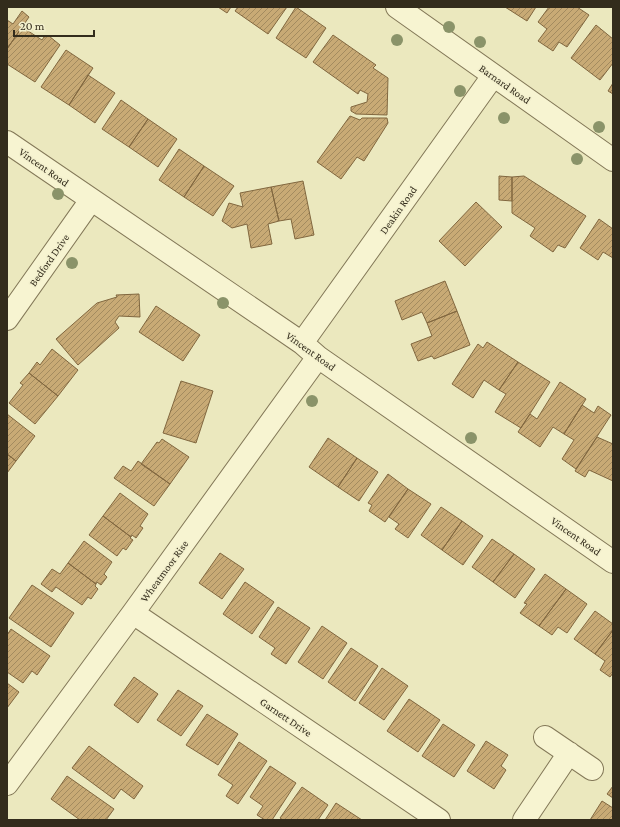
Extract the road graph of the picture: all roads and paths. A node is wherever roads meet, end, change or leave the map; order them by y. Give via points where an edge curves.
1 (397, 7) edge
2 (493, 76) junction
3 (7, 142) edge
4 (613, 160) edge
5 (91, 200) junction
6 (7, 319) edge
7 (310, 350) junction
8 (613, 562) edge
9 (133, 614) junction
10 (545, 737) dead end
11 (569, 753) junction
12 (592, 769) dead end
13 (7, 784) edge
14 (439, 820) edge
15 (524, 820) edge

1 - 2 street, Barnard Road
2 - 4 street, Barnard Road
2 - 7 street, Deakin Road
3 - 5 street, Vincent Road
5 - 6 street, Bedford Drive
5 - 7 street, Vincent Road
7 - 8 street, Vincent Road
7 - 9 street, Wheatmoor Rise
9 - 13 street, Wheatmoor Rise
9 - 14 street, Garnett Drive
10 - 11 street
11 - 12 street
11 - 15 street

